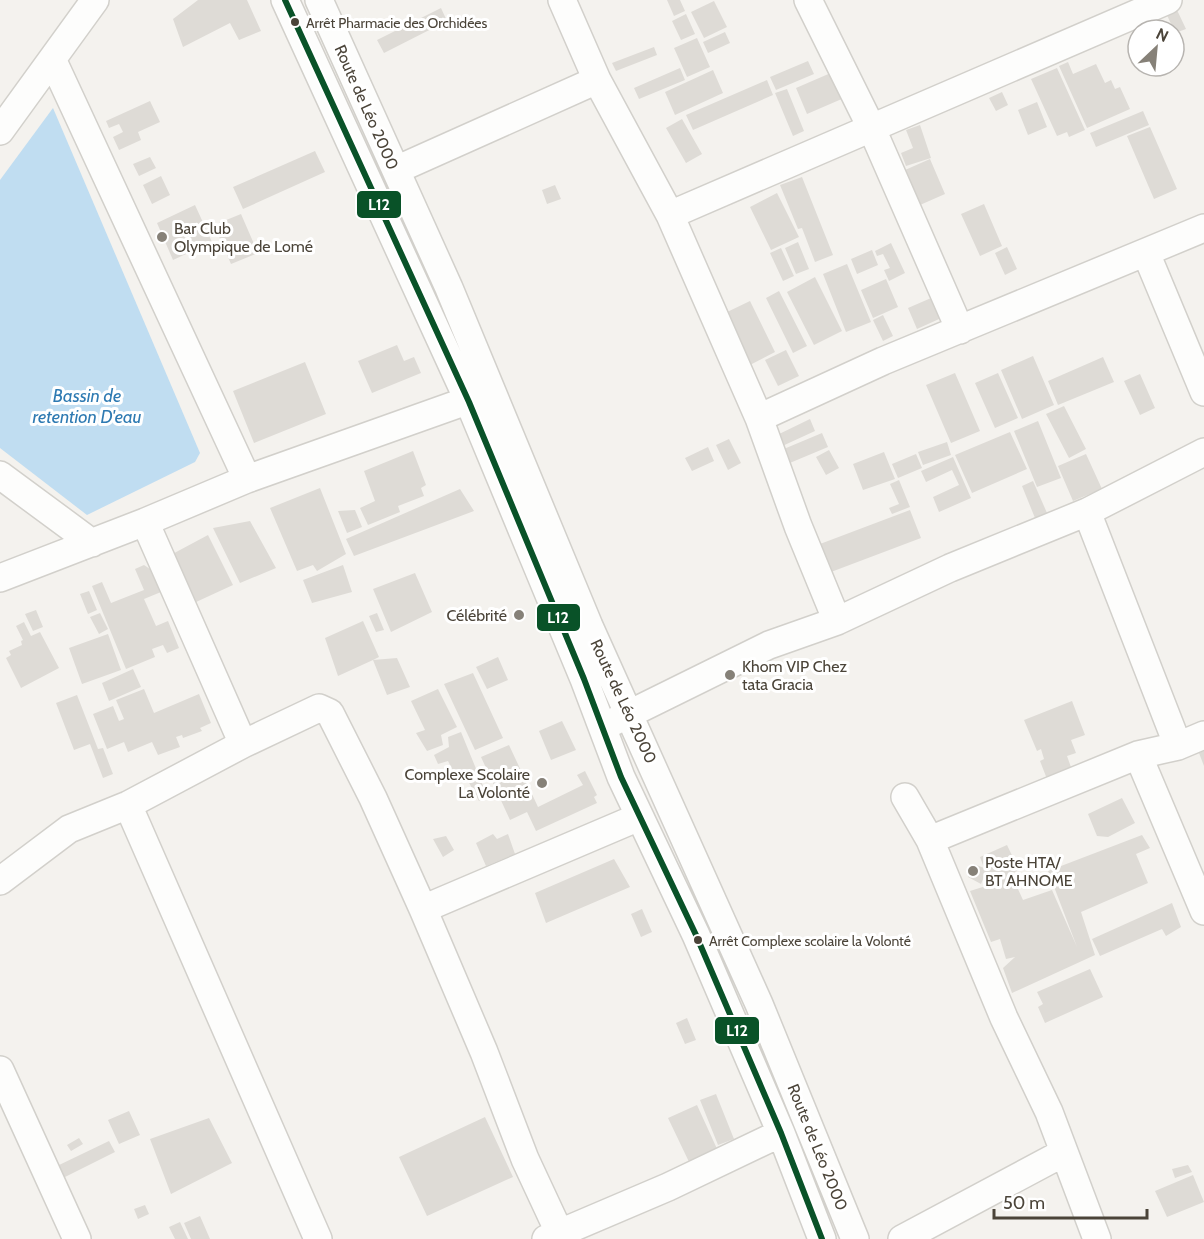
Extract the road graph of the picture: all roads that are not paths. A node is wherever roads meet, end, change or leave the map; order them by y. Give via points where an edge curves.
1 (95, 0) edge
2 (285, 0) edge
3 (319, 0) edge
4 (562, 0) edge
5 (808, 0) edge
6 (1168, 0) edge
7 (53, 61) junction
8 (597, 80) junction
9 (872, 129) junction
10 (0, 131) edge
11 (396, 170) junction
12 (670, 215) junction
13 (1204, 228) edge
14 (1146, 253) junction
15 (960, 330) junction
16 (1204, 392) edge
17 (481, 397) junction
18 (759, 418) junction
19 (1204, 452) edge
20 (0, 475) edge
21 (247, 479) junction
22 (1087, 512) junction
23 (145, 522) junction
24 (92, 543) junction
25 (0, 578) edge
26 (837, 621) junction
27 (630, 714) junction
28 (601, 728) junction
29 (1204, 735) edge
30 (243, 744) junction
31 (1178, 746) junction
32 (1138, 755) junction
33 (905, 797) dead end
34 (128, 805) junction
35 (639, 817) junction
36 (930, 840) junction
37 (0, 881) edge
38 (423, 909) junction
39 (1204, 911) edge
40 (0, 1070) edge
41 (781, 1133) junction
42 (1063, 1153) junction
43 (552, 1236) edge
44 (77, 1239) edge
45 (318, 1239) edge
46 (822, 1239) edge
47 (855, 1239) edge
48 (902, 1239) edge
49 (1097, 1239) edge

1 - 7 street
2 - 17 street, Route de Léo 2000
3 - 11 street, Route de Léo 2000
4 - 8 street
5 - 9 street
6 - 9 street
7 - 10 street
7 - 21 street
8 - 11 street
8 - 12 street
9 - 12 street
9 - 15 street
11 - 17 street, Route de Léo 2000
12 - 18 street
13 - 14 street
14 - 15 street
14 - 16 street
15 - 18 street
17 - 21 street
17 - 27 street, Route de Léo 2000
17 - 28 street, Route de Léo 2000
18 - 26 street
19 - 22 street
20 - 24 street
21 - 23 street
22 - 26 street via 950,568
22 - 31 street
23 - 24 street
23 - 30 street
24 - 25 street
26 - 27 street via 769,645
27 - 28 street
27 - 47 street, Route de Léo 2000 via 759,1004
28 - 35 street, Route de Léo 2000
29 - 31 street
30 - 34 street
30 - 38 street via 319,708 330,713
31 - 32 street
32 - 36 street
32 - 39 street
33 - 36 street
34 - 37 street via 69,829
34 - 45 street
35 - 38 street
35 - 41 street, Route de Léo 2000 via 696,935
36 - 42 street via 1004,1018 1049,1112
38 - 43 street via 484,1052
40 - 44 street
41 - 43 street
41 - 46 street, Route de Léo 2000
42 - 48 street
42 - 49 street

